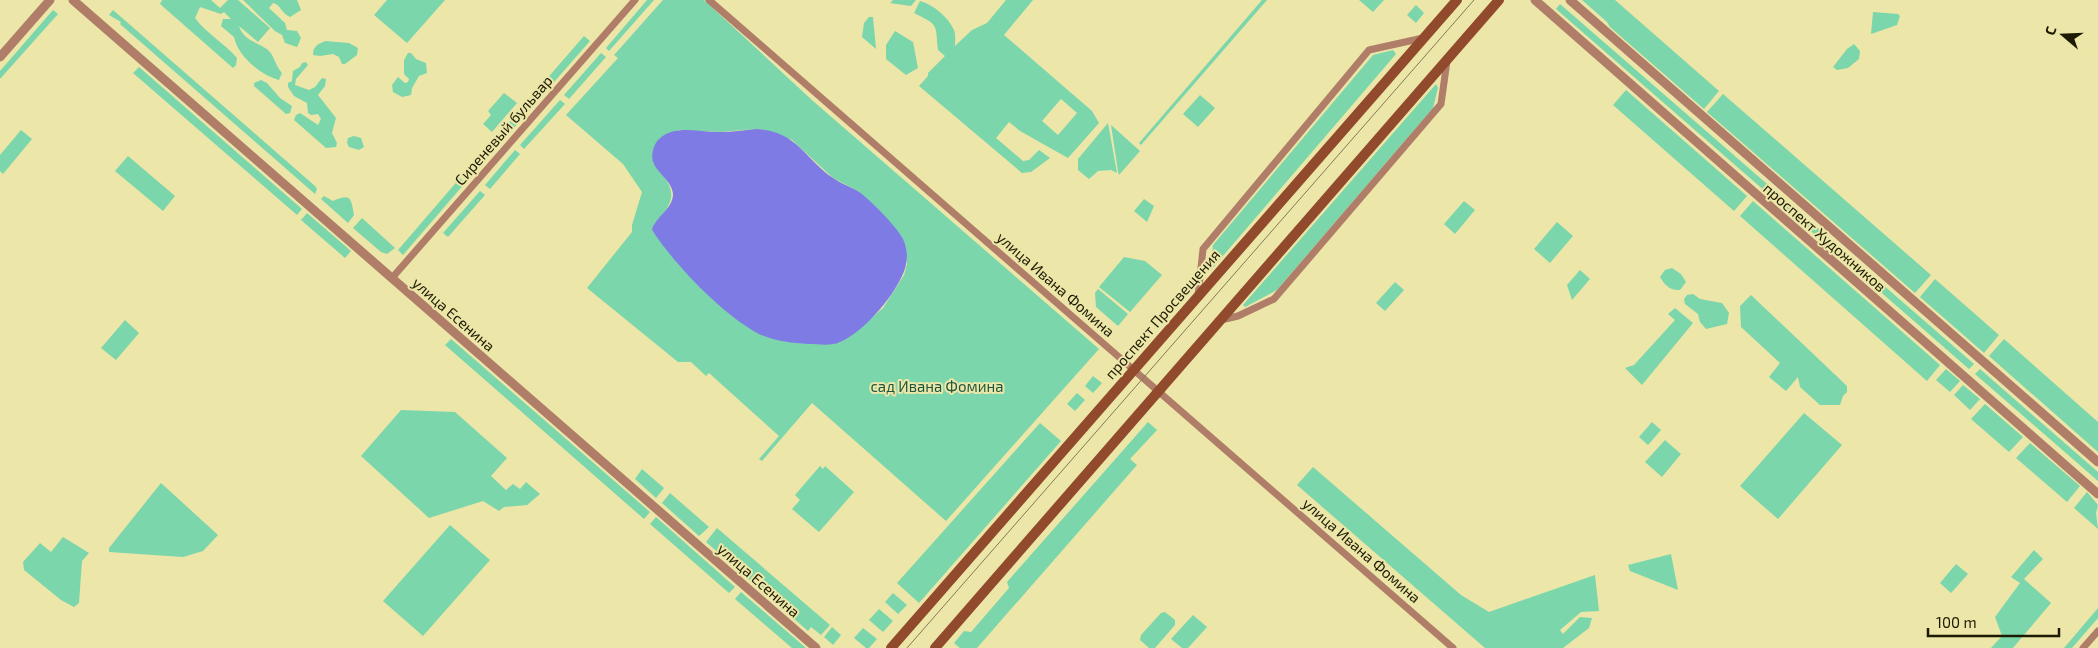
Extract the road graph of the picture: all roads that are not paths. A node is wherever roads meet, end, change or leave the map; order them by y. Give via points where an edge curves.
1 (50, 0) edge
2 (73, 0) edge
3 (635, 0) edge
4 (710, 0) edge
5 (1457, 0) edge
6 (1500, 0) edge
7 (1534, 0) edge
8 (1570, 0) edge
9 (1423, 38) junction
10 (0, 57) edge
11 (1447, 60) junction
12 (392, 278) junction
13 (1198, 297) junction
14 (1221, 320) junction
15 (1134, 370) junction
16 (1158, 391) junction
17 (2098, 462) edge
18 (2098, 494) edge
19 (2098, 631) edge
20 (816, 648) edge
21 (891, 648) edge
22 (935, 648) edge
23 (1453, 648) edge
24 (2083, 648) edge

1 - 10 street
2 - 12 street, улица Есенина
3 - 12 street, Сиреневый бульвар
4 - 15 street, улица Ивана Фомина
5 - 9 main road, проспект Просвещения
6 - 11 main road
7 - 18 street, проспект Художников
8 - 17 street, проспект Художников
9 - 13 main road, проспект Просвещения
9 - 13 street via 1369,50 1203,249
11 - 14 main road
11 - 14 street via 1441,104 1274,299 1238,316
12 - 20 street, улица Есенина
13 - 15 main road, проспект Просвещения
14 - 16 main road
15 - 16 street, улица Ивана Фомина
15 - 21 main road, проспект Просвещения
16 - 22 main road
16 - 23 street, улица Ивана Фомина
19 - 24 street

